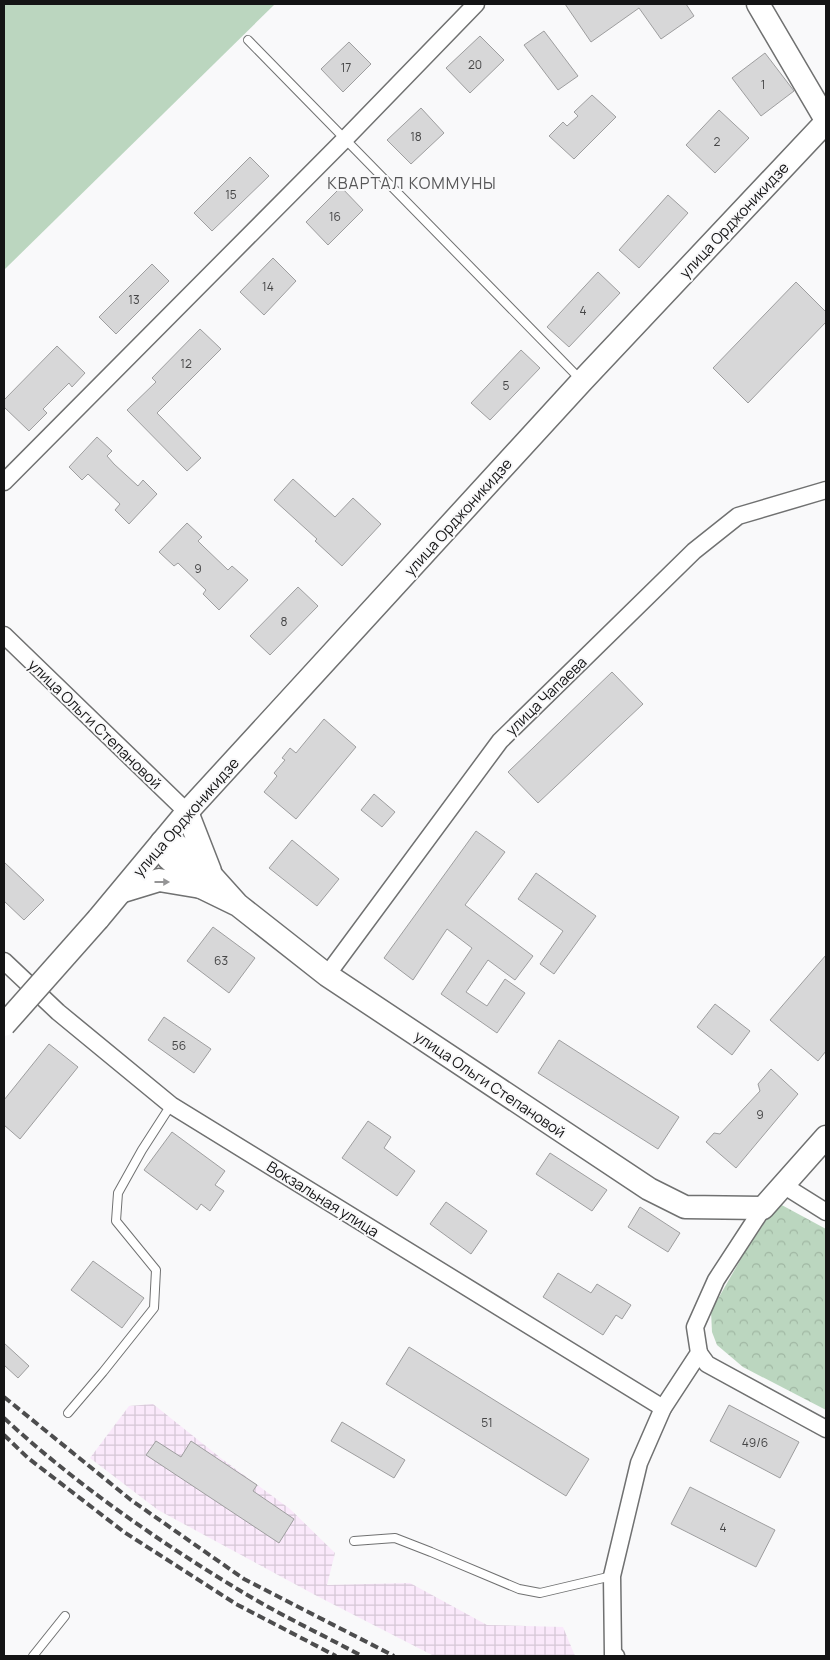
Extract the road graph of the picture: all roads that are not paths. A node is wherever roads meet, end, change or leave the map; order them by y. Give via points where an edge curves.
1 (476, 4) edge
2 (758, 4) edge
3 (248, 40) dead end
4 (826, 121) edge
5 (346, 139) junction
6 (582, 381) junction
7 (4, 482) edge
8 (826, 490) edge
9 (4, 635) edge
10 (187, 812) junction
11 (162, 842) junction
12 (206, 881) junction
13 (123, 891) junction
14 (4, 961) edge
15 (327, 975) junction
16 (4, 1025) edge
17 (171, 1105) junction
18 (826, 1137) edge
19 (782, 1185) junction
20 (763, 1208) junction
21 (826, 1212) edge
22 (699, 1353) junction
23 (663, 1408) junction
24 (68, 1413) dead end
25 (826, 1430) edge
26 (354, 1542) dead end
27 (612, 1576) junction
28 (65, 1616) dead end
29 (33, 1656) edge
30 (616, 1656) edge

1 - 5 street
2 - 4 main road
3 - 5 lane
4 - 6 main road, улица Орджоникидзе
5 - 6 lane
5 - 7 street
6 - 10 main road, улица Орджоникидзе
8 - 15 street, улица Чапаева via 738,516 673,571 500,741
9 - 10 street, улица Ольги Степановой
10 - 11 main road, улица Орджоникидзе
10 - 12 main road
11 - 12 main road via 178,846
11 - 13 main road, улица Орджоникидзе
13 -> 12 main road via 159,880
12 - 15 main road, улица Ольги Степановой
13 - 16 main road, улица Орджоникидзе, bridge
14 - 17 street, Вокзальная улица via 58,1012
15 - 20 main road, улица Ольги Степановой via 649,1190 685,1207
17 - 23 street, Вокзальная улица
17 - 24 lane via 118,1192 116,1221 156,1270 154,1308
18 - 19 main road
19 - 20 main road
19 - 21 street
20 - 22 street via 716,1280 695,1328
22 - 23 street
22 - 25 street via 707,1364
23 - 27 street via 639,1462
26 - 27 lane via 395,1538 520,1589 540,1593
27 - 30 street via 613,1655
28 - 29 lane

